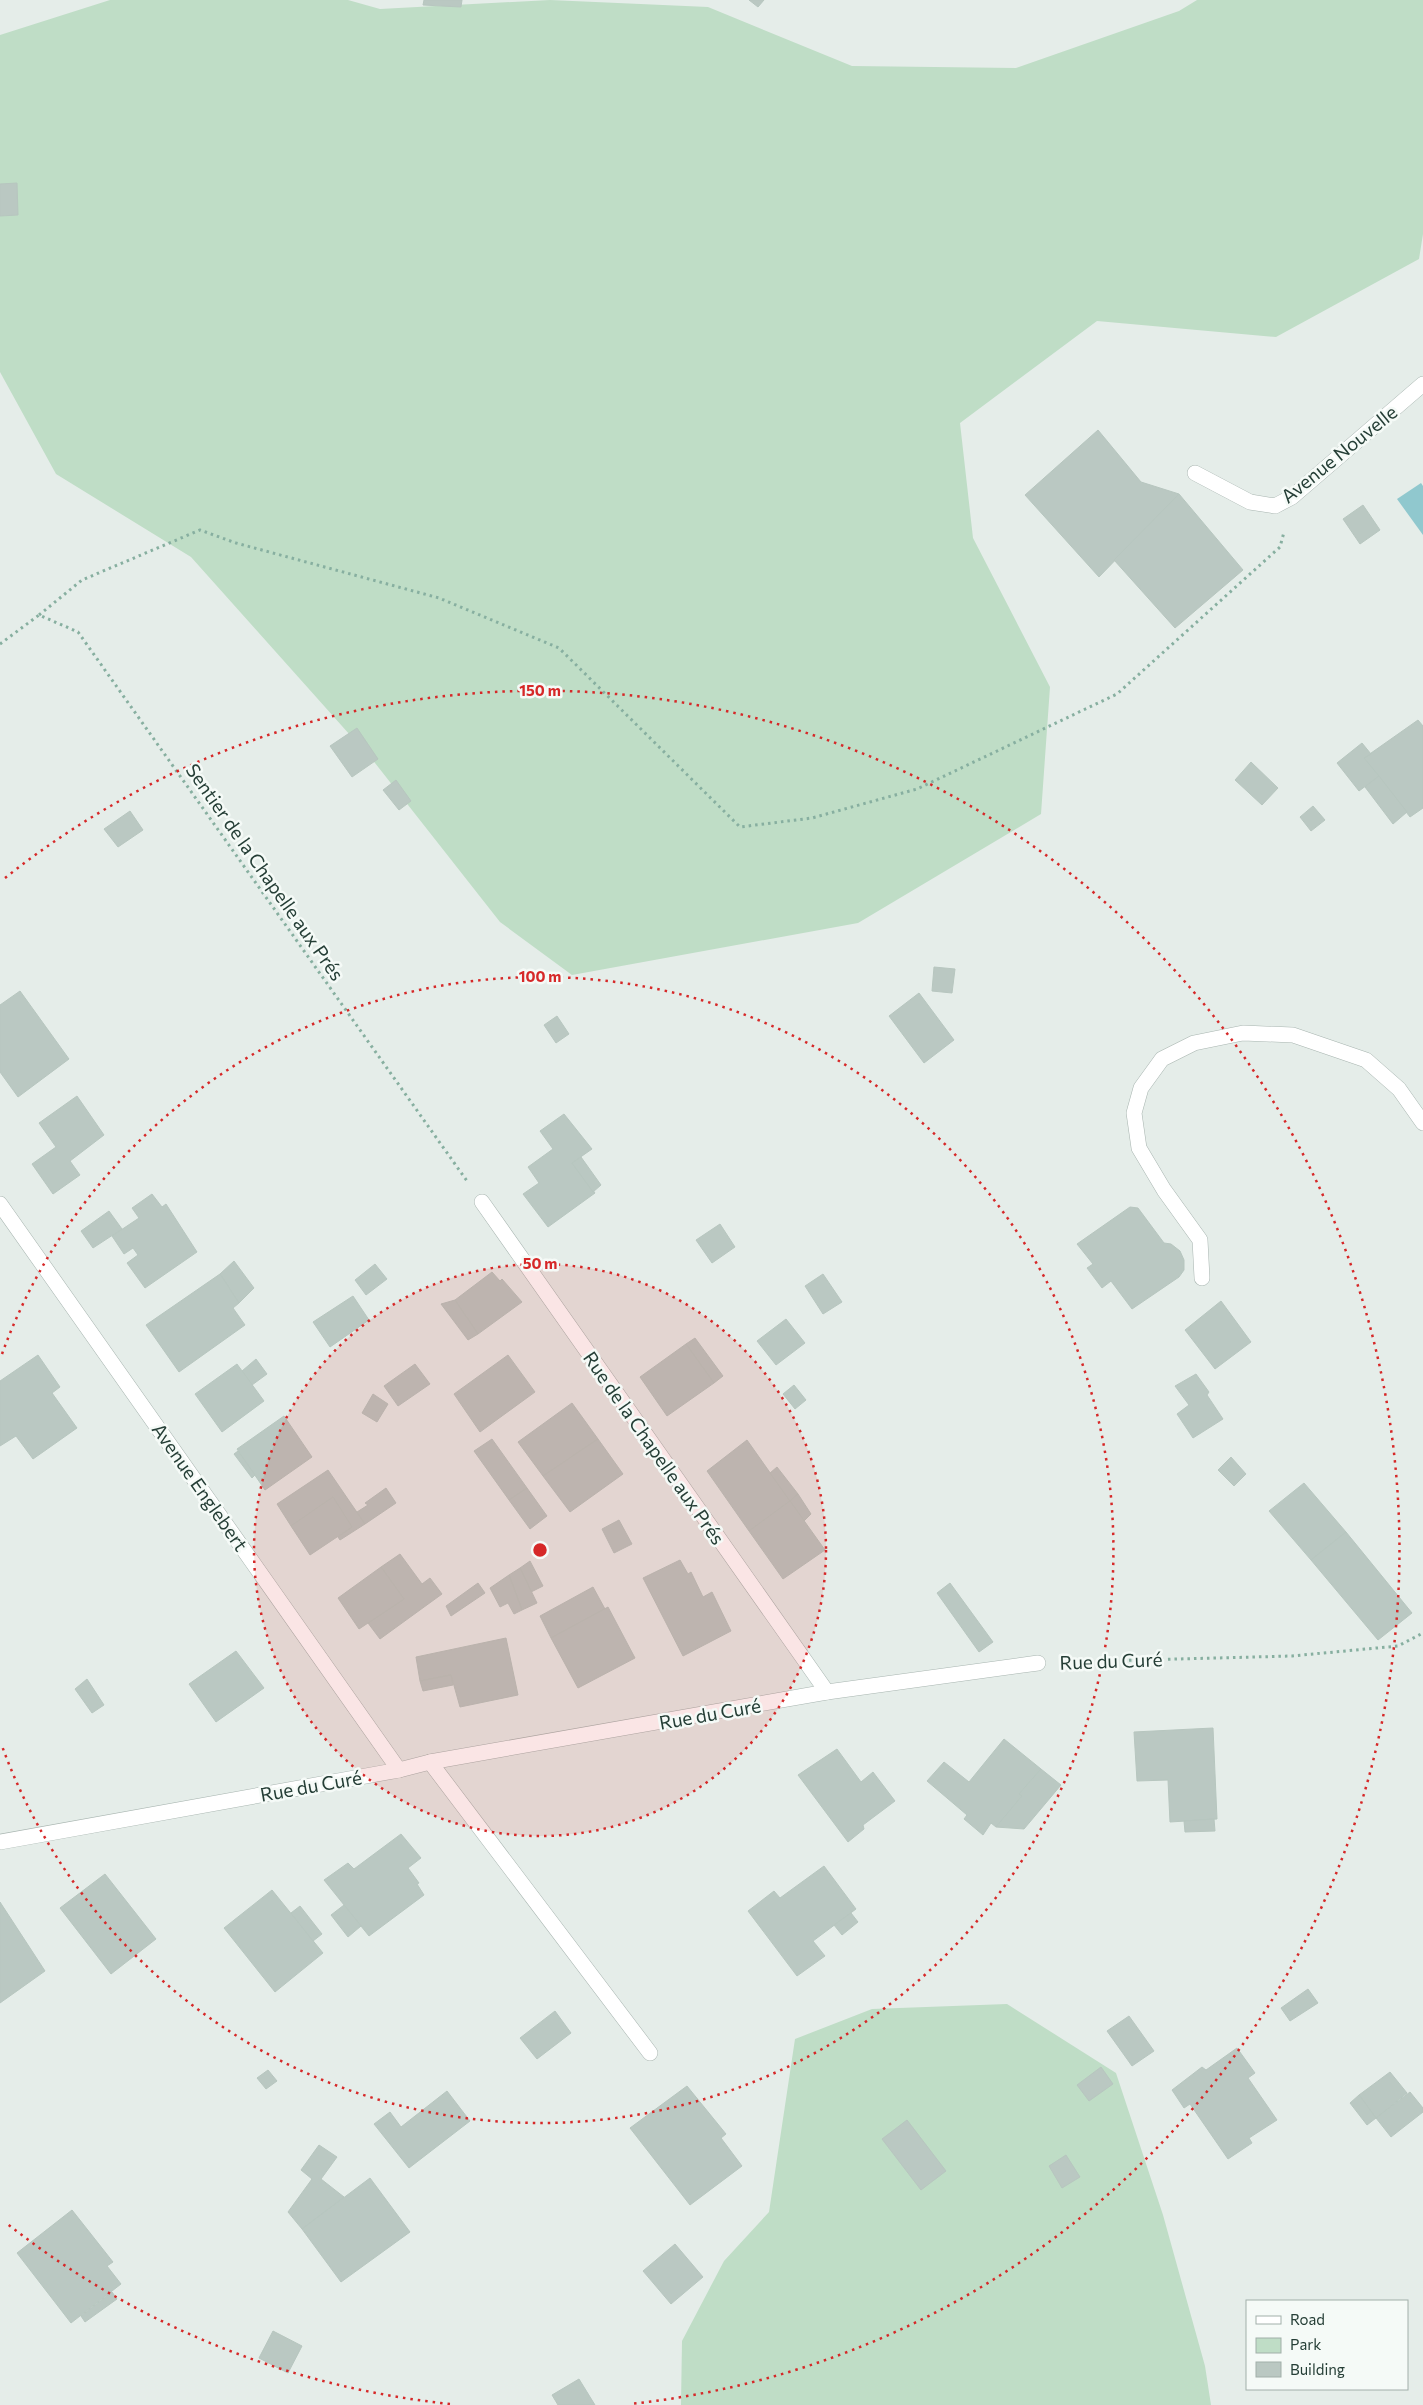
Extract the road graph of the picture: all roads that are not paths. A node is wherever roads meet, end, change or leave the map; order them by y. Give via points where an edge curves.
1 (1423, 384) edge
2 (1195, 472) dead end
3 (1423, 1123) edge
4 (482, 1202) road end
5 (0, 1204) edge
6 (1202, 1278) dead end
7 (1038, 1663) road end
8 (827, 1692) junction
9 (430, 1762) junction
10 (399, 1770) junction
11 (0, 1842) edge
12 (650, 2053) dead end

1 - 2 street, Avenue Nouvelle via 1292,497 1275,506 1250,502
3 - 6 street via 1399,1089 1366,1060 1293,1036 1243,1033 1194,1043 1162,1059 1141,1088 1134,1113 1139,1148 1200,1240
4 - 8 street, Rue de la Chapelle aux Prés
5 - 10 street, Avenue Englebert
7 - 8 street, Rue du Curé
8 - 9 street, Rue du Curé
9 - 10 street, Rue du Curé
9 - 12 street
10 - 11 street, Rue du Curé

